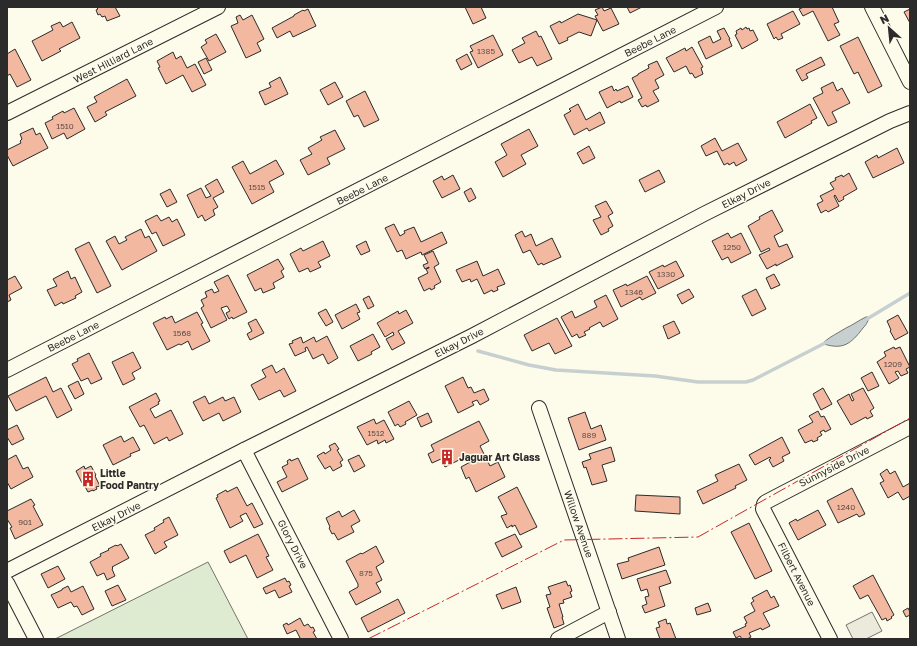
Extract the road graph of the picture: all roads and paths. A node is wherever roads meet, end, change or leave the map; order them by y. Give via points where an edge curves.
1 (218, 7) edge
2 (716, 7) edge
3 (872, 7) edge
4 (910, 82) edge
5 (7, 113) edge
6 (910, 113) edge
7 (7, 370) edge
8 (539, 408) dead end
9 (910, 427) edge
10 (244, 450) junction
11 (763, 509) joint
12 (7, 571) edge
13 (7, 583) edge
14 (609, 612) junction
15 (36, 639) edge
16 (341, 639) edge
17 (558, 639) edge
18 (618, 639) edge
19 (830, 639) edge

1 - 5 street, West Hilliard Lane
2 - 7 street, Beebe Lane
3 - 4 street
6 - 10 street, Elkay Drive via 704,214 472,336
8 - 14 street, Willow Avenue
9 - 11 street, Sunnyside Drive via 766,502
10 - 12 street, Elkay Drive
10 - 16 street, Glory Drive
11 - 19 street, Filbert Avenue
13 - 15 street
14 - 17 street
14 - 18 street, Willow Avenue

